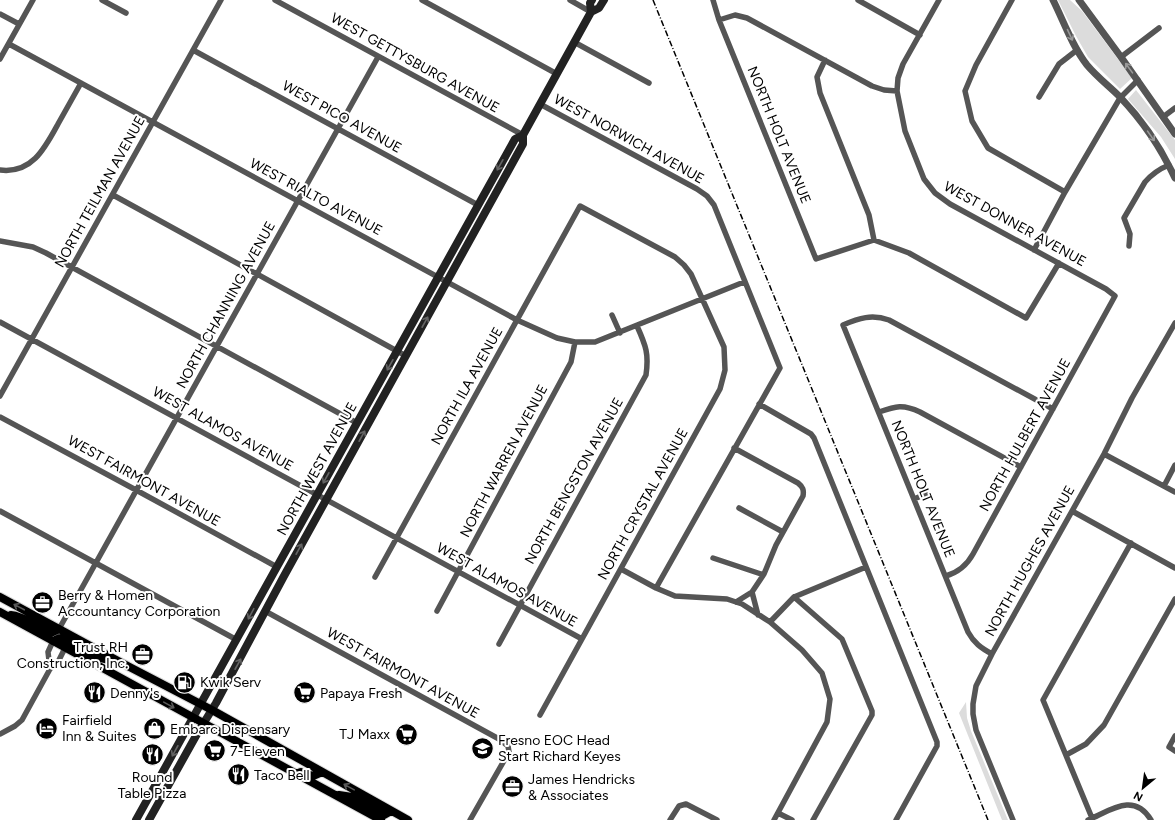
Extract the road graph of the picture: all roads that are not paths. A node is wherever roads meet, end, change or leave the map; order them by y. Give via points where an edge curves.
1 (33, 0) edge
2 (102, 0) edge
3 (221, 0) edge
4 (275, 0) edge
5 (422, 0) edge
6 (570, 0) edge
7 (592, 0) edge
8 (604, 0) edge
9 (713, 0) edge
10 (858, 0) edge
11 (939, 0) edge
12 (1012, 0) edge
13 (1054, 0) edge
14 (1079, 0) edge
15 (591, 12) junction
16 (126, 13) dead end
17 (0, 14) edge
18 (719, 20) junction
19 (19, 24) junction
20 (1160, 28) dead end
21 (920, 34) junction
22 (574, 42) junction
23 (9, 44) junction
24 (193, 50) junction
25 (1077, 50) junction
26 (378, 56) junction
27 (1121, 57) junction
28 (0, 59) edge
29 (825, 60) junction
30 (557, 74) junction
31 (1138, 80) junction
32 (81, 83) junction
33 (649, 83) dead end
34 (897, 91) junction
35 (1039, 97) dead end
36 (1120, 98) junction
37 (540, 104) junction
38 (1175, 108) edge
39 (1163, 117) junction
40 (153, 122) junction
41 (338, 128) junction
42 (1175, 134) edge
43 (523, 135) junction
44 (1169, 165) junction
45 (0, 170) edge
46 (1175, 178) edge
47 (1065, 192) junction
48 (113, 195) junction
49 (298, 201) junction
50 (478, 205) junction
51 (874, 240) junction
52 (0, 241) edge
53 (1129, 246) dead end
54 (1034, 250) junction
55 (1059, 263) junction
56 (72, 267) junction
57 (258, 273) junction
58 (438, 277) junction
59 (447, 282) junction
60 (744, 282) junction
61 (1115, 296) joint
62 (702, 298) junction
63 (612, 315) dead end
64 (517, 320) junction
65 (0, 322) edge
66 (1175, 323) edge
67 (637, 326) junction
68 (620, 333) junction
69 (32, 339) junction
70 (575, 342) junction
71 (217, 346) junction
72 (397, 351) junction
73 (406, 356) junction
74 (0, 396) edge
75 (759, 404) junction
76 (1053, 409) junction
77 (878, 412) junction
78 (0, 417) edge
79 (176, 418) junction
80 (357, 423) junction
81 (734, 448) junction
82 (1104, 454) junction
83 (1175, 465) edge
84 (1021, 467) junction
85 (1164, 486) junction
86 (136, 490) junction
87 (1175, 492) edge
88 (926, 494) dead end
89 (318, 495) junction
90 (326, 499) junction
91 (914, 500) junction
92 (739, 508) dead end
93 (0, 510) edge
94 (1072, 511) junction
95 (783, 532) junction
96 (396, 538) junction
97 (1131, 543) junction
98 (287, 550) junction
99 (713, 558) dead end
100 (96, 562) junction
101 (277, 567) junction
102 (866, 567) junction
103 (1175, 568) edge
104 (621, 569) junction
105 (459, 572) junction
106 (764, 574) junction
107 (946, 576) junction
108 (375, 577) dead end
109 (656, 588) junction
110 (752, 592) junction
111 (0, 597) edge
112 (794, 597) junction
113 (1175, 599) edge
114 (736, 602) junction
115 (521, 606) junction
116 (264, 611) junction
117 (437, 611) dead end
118 (2, 613) edge
119 (758, 616) junction
120 (770, 622) junction
121 (59, 629) junction
122 (582, 639) junction
123 (237, 640) junction
124 (53, 642) junction
125 (499, 644) dead end
126 (66, 648) junction
127 (992, 654) junction
128 (120, 662) junction
129 (50, 669) junction
130 (201, 705) junction
131 (212, 710) junction
132 (540, 715) dead end
133 (194, 718) junction
134 (204, 724) junction
135 (0, 734) edge
136 (1175, 736) edge
137 (1175, 751) edge
138 (1066, 755) junction
139 (322, 772) junction
140 (296, 774) junction
141 (332, 794) junction
142 (391, 811) junction
143 (778, 813) junction
144 (141, 816) edge
145 (1090, 819) edge
146 (136, 820) edge
147 (149, 820) edge
148 (381, 820) edge
149 (408, 820) edge
150 (470, 820) edge
151 (670, 820) edge
152 (718, 820) edge
153 (774, 820) edge
154 (792, 820) edge
155 (813, 820) edge
156 (896, 820) edge
157 (1013, 820) edge
158 (1151, 820) edge

1 - 19 street
2 - 16 street
3 - 24 street, NORTH TEILMAN AVENUE
4 - 26 street, WEST GETTYSBURG AVENUE
5 - 30 street, WEST NORWICH AVENUE
6 - 15 street
7 - 15 main road, NORTH WEST AVENUE
8 - 15 main road, NORTH WEST AVENUE via 599,8
9 - 18 street
10 - 21 street
11 - 21 street
12 - 47 street via 976,65 965,91 972,121 988,148
13 -> 25 street
14 - 27 street
15 - 22 main road, NORTH WEST AVENUE
17 - 19 street
18 - 29 street via 732,15 743,16
18 - 51 street, NORTH HOLT AVENUE via 816,259
19 - 23 street
20 - 27 street
21 - 34 street via 903,64
22 - 30 main road, NORTH WEST AVENUE
22 - 33 street
23 - 28 street
23 - 32 street, WEST RIALTO AVENUE
24 - 40 street, NORTH TEILMAN AVENUE
24 - 41 street, WEST PICO AVENUE
25 - 35 street via 1059,64
25 - 36 street via 1098,77
26 - 41 street, NORTH CHANNING AVENUE
26 - 43 street, WEST GETTYSBURG AVENUE
31 -> 27 street
29 - 34 street via 872,86
29 - 51 street via 818,76 820,93 869,215
30 - 37 main road, NORTH WEST AVENUE
31 - 36 street
31 - 39 street
32 - 40 street, WEST RIALTO AVENUE
32 - 45 street via 42,152 33,162 9,171
34 - 54 street, WEST DONNER AVENUE via 905,131 924,179 931,189 950,204
36 -> 44 street via 1142,123
36 - 47 street
37 - 43 main road, NORTH WEST AVENUE
37 - 60 street, WEST NORWICH AVENUE via 707,196 714,205
38 - 39 street
39 - 42 street
40 - 48 street, NORTH TEILMAN AVENUE
40 - 49 street, WEST RIALTO AVENUE
41 - 49 street, NORTH CHANNING AVENUE
41 - 50 street, WEST PICO AVENUE
43 -> 50 main road, NORTH WEST AVENUE via 515,139
43 - 59 main road, NORTH WEST AVENUE via 524,144
44 - 46 street
44 - 53 street via 1149,177 1124,218 1130,234
47 - 54 street
48 - 56 street, NORTH TEILMAN AVENUE
48 - 57 street
49 - 57 street, NORTH CHANNING AVENUE
49 - 58 street, WEST RIALTO AVENUE
50 - 58 main road, NORTH WEST AVENUE
51 - 55 street via 909,253 1026,318
52 - 56 street via 39,249
54 - 55 street, WEST DONNER AVENUE
55 - 61 street, WEST DONNER AVENUE
56 - 69 street, NORTH TEILMAN AVENUE
56 - 71 street
57 - 71 street, NORTH CHANNING AVENUE
57 - 72 street
58 - 59 street, WEST RIALTO AVENUE
58 - 72 main road, NORTH WEST AVENUE
59 - 64 street, WEST RIALTO AVENUE
73 -> 59 main road, NORTH WEST AVENUE
60 - 62 street, WEST RIALTO AVENUE
60 - 75 street via 780,368
61 - 76 street, NORTH HULBERT AVENUE
62 - 64 street, NORTH ILA AVENUE via 691,274 675,257 580,206
62 - 67 street, WEST RIALTO AVENUE
62 - 104 street, NORTH CRYSTAL AVENUE via 724,347 725,370 720,389
63 - 68 street
64 - 70 street, WEST RIALTO AVENUE via 558,338
64 - 96 street, NORTH ILA AVENUE
65 - 69 street, WEST ALAMOS AVENUE
66 - 82 street, NORTH HUGHES AVENUE via 1132,398
67 - 68 street, WEST RIALTO AVENUE
67 - 115 street, NORTH BENGSTON AVENUE via 645,343 648,359 646,375
68 - 70 street, WEST RIALTO AVENUE via 595,342
69 - 74 street, NORTH TEILMAN AVENUE
69 - 79 street, WEST ALAMOS AVENUE
70 - 105 street, NORTH WARREN AVENUE via 571,362
71 - 79 street, NORTH CHANNING AVENUE
71 - 80 street
72 - 73 street
72 -> 80 main road, NORTH WEST AVENUE
90 -> 73 main road, NORTH WEST AVENUE
75 - 81 street
75 - 102 street via 814,438
76 - 77 street, NORTH HOLT AVENUE via 889,320 879,316 868,316 842,325
76 - 84 street, NORTH HULBERT AVENUE
77 - 84 street via 894,407 910,407
77 - 91 street, NORTH HOLT AVENUE
78 - 86 street, WEST FAIRMONT AVENUE
79 - 86 street, NORTH CHANNING AVENUE
79 - 89 street, WEST ALAMOS AVENUE
80 -> 89 main road, NORTH WEST AVENUE
81 - 95 street via 802,486 803,496
81 - 109 street
82 - 85 street
82 - 94 street, NORTH HUGHES AVENUE
83 - 85 street
84 - 107 street, NORTH HULBERT AVENUE via 971,558 959,570
85 - 87 street
86 - 100 street, NORTH CHANNING AVENUE
86 - 101 street, WEST FAIRMONT AVENUE
88 - 91 street
89 - 90 street, WEST ALAMOS AVENUE
89 - 98 main road, NORTH WEST AVENUE
90 - 96 street, WEST ALAMOS AVENUE
116 -> 90 main road, NORTH WEST AVENUE
91 - 107 street, NORTH HOLT AVENUE
92 - 95 street
93 - 100 street
94 - 97 street
94 - 127 street, NORTH HUGHES AVENUE
95 - 106 street
96 - 105 street, WEST ALAMOS AVENUE
96 - 108 street, NORTH ILA AVENUE
97 - 103 street
97 - 138 street via 1043,700
98 - 101 main road, NORTH WEST AVENUE
98 - 116 main road via 285,562 263,602
99 - 106 street
100 - 121 street, NORTH CHANNING AVENUE
100 - 123 street
101 -> 123 main road, NORTH WEST AVENUE
102 - 112 street
102 - 156 street via 938,742
104 - 109 street
104 - 122 street, NORTH CRYSTAL AVENUE
105 - 115 street, WEST ALAMOS AVENUE
105 - 117 street, NORTH WARREN AVENUE
106 - 110 street
107 - 127 street, NORTH HOLT AVENUE via 968,632 980,648
109 - 114 street via 675,596 726,599
110 - 114 street
110 - 119 street
121 -> 111 main road
112 - 120 street
112 - 155 street via 842,639 872,712
113 - 138 street via 1104,725 1086,744
114 - 119 street
115 - 122 street, WEST ALAMOS AVENUE
115 - 125 street, NORTH BENGSTON AVENUE
131 -> 116 main road, NORTH WEST AVENUE
116 - 150 street, WEST FAIRMONT AVENUE via 508,746 509,752
118 - 121 main road via 22,617 50,631
118 - 124 main road
119 - 120 street
120 - 143 street via 802,650 822,673 830,699 826,722
121 - 128 main road
122 - 132 street, NORTH CRYSTAL AVENUE
123 - 130 main road, NORTH WEST AVENUE
124 - 126 main road
124 - 128 main road via 60,638 93,656
124 - 129 street via 48,652
126 - 129 street via 58,662
126 -> 133 main road
127 - 157 street, NORTH HUGHES AVENUE via 976,686 973,714 976,730
128 - 130 main road
129 - 135 street via 22,720
130 - 131 main road
130 - 133 main road, NORTH WEST AVENUE
131 - 134 main road, NORTH WEST AVENUE
131 - 139 main road
133 - 134 main road
133 -> 144 main road, NORTH WEST AVENUE
134 - 140 main road
134 - 147 main road, NORTH WEST AVENUE
136 - 137 street via 1169,747
138 - 145 street
139 - 140 main road via 313,776 301,772
142 -> 139 main road
140 - 141 main road
141 - 142 main road via 352,797 384,815
141 - 148 main road
142 - 149 main road
143 - 153 street
143 - 154 street
144 - 146 main road, NORTH WEST AVENUE
145 - 158 street via 1129,804 1143,809
151 - 152 street via 682,804 690,805

